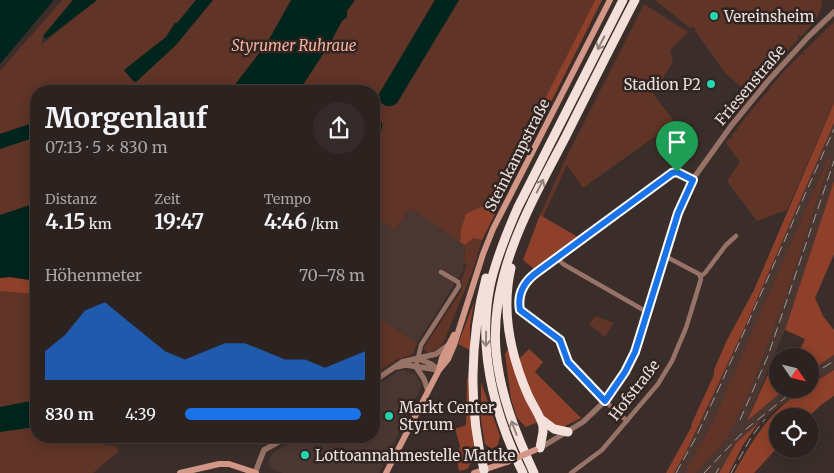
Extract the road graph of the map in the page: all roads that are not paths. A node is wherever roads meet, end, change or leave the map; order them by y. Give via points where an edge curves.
1 (610, 0) edge
2 (623, 0) edge
3 (635, 0) edge
4 (834, 12) edge
5 (693, 180) junction
6 (519, 230) junction
7 (736, 236) dead end
8 (504, 240) junction
9 (665, 256) junction
10 (556, 258) junction
11 (441, 272) dead end
12 (701, 276) junction
13 (647, 312) junction
14 (459, 327) junction
15 (450, 342) junction
16 (418, 358) junction
17 (394, 367) junction
18 (416, 367) junction
19 (439, 370) junction
20 (380, 376) edge
21 (428, 391) junction
22 (605, 401) junction
23 (541, 419) junction
24 (627, 421) junction
25 (568, 432) junction
26 (276, 443) edge
27 (537, 449) junction
28 (479, 472) edge
29 (180, 473) edge
30 (256, 473) edge
31 (386, 473) edge
32 (523, 473) edge
33 (534, 473) edge
34 (571, 473) edge

1 - 14 main road, Steinkampstraße via 494,229
2 -> 8 highway
6 -> 3 highway
4 - 5 street, Friesenstraße via 768,81
5 - 9 street, Friesenstraße via 678,213
5 - 10 street via 681,173 672,173
6 - 23 highway via 509,274 509,337 518,370
33 -> 6 highway via 508,411 496,350 500,288
7 - 12 street, Hofstraße
8 - 28 highway via 486,280 474,346
8 -> 32 highway via 490,286 486,351 498,415
9 - 12 street
9 - 13 street, Friesenstraße
10 - 13 street
10 - 22 street via 527,280 521,292 520,310 560,340 568,362
11 - 16 street via 458,282 459,286 421,346
12 - 24 street, Hofstraße via 672,361 658,384
13 - 22 street, Friesenstraße via 632,359
14 - 15 main road, Steinkampstraße
14 - 19 main road, Steinkampstraße via 448,360
15 - 16 street via 436,354
15 - 19 main road, Steinkampstraße
16 - 17 street
16 - 18 street
16 - 19 street
17 - 18 street
17 - 20 street
18 - 19 street
18 - 21 street
19 - 21 main road, Steinkampstraße
21 - 31 main road, Steinkampstraße
22 - 24 street
22 - 25 street, Friesenstraße
23 - 25 highway via 554,429
23 - 27 highway via 543,432
24 - 34 street, Hofstraße via 602,450
25 - 27 street, Friesenstraße
26 - 30 street via 264,450
27 - 28 main road, Friesenstraße, bridge
29 - 30 main road via 229,464

